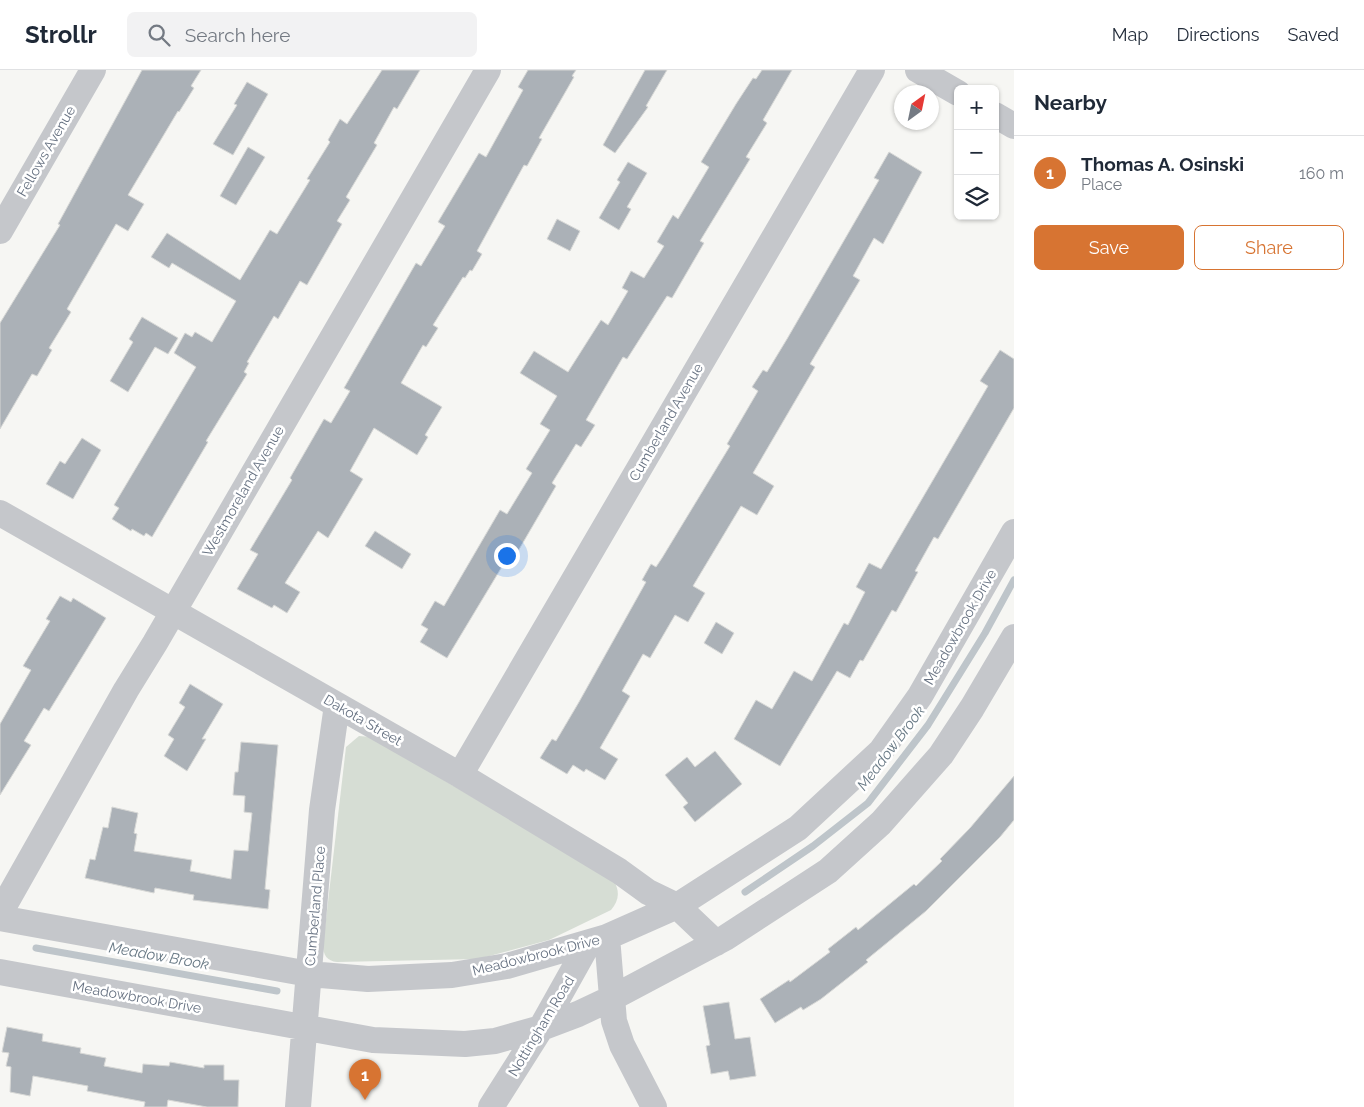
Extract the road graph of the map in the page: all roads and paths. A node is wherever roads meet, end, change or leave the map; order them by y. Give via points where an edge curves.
1 (93, 70) edge
2 (488, 70) edge
3 (872, 70) edge
4 (918, 70) edge
5 (954, 91) edge
6 (999, 117) edge
7 (1014, 126) edge
8 (0, 231) edge
9 (0, 512) edge
10 (1014, 532) edge
11 (174, 611) junction
12 (1014, 637) edge
13 (337, 705) junction
14 (460, 775) junction
15 (676, 906) junction
16 (0, 913) edge
17 (0, 918) edge
18 (598, 940) junction
19 (716, 943) junction
20 (0, 972) edge
21 (309, 974) junction
22 (612, 998) junction
23 (305, 1028) junction
24 (541, 1028) junction
25 (298, 1107) edge
26 (491, 1107) edge
27 (654, 1107) edge

1 - 8 street, Fellows Avenue
2 - 11 street, Westmoreland Avenue
3 - 14 street, Cumberland Avenue
4 - 5 street
6 - 7 street
9 - 11 street, Dakota Street
10 - 15 street, Meadowbrook Drive via 920,696 881,750 798,828
11 - 13 street, Dakota Street
11 - 16 street, Westmoreland Avenue
12 - 19 street, Meadowbrook Drive via 941,755 881,823 828,871
13 - 14 street, Dakota Street
13 - 21 street, Cumberland Place via 322,810
14 - 15 street, Dakota Street via 620,871 648,892
15 - 18 street, Meadowbrook Drive
15 - 19 street, Dakota Street
17 - 21 street, Meadowbrook Drive
18 - 21 street, Meadowbrook Drive via 507,966 452,976 368,979
18 - 22 street
18 - 24 street, Nottingham Road
19 - 22 street, Meadowbrook Drive
20 - 23 street, Meadowbrook Drive
21 - 23 street, Cumberland Place
22 - 24 street, Meadowbrook Drive
22 - 27 street via 614,1021 622,1045
23 - 24 street, Meadowbrook Drive via 373,1040 465,1044
23 - 25 street, Cumberland Place
24 - 26 street, Nottingham Road

